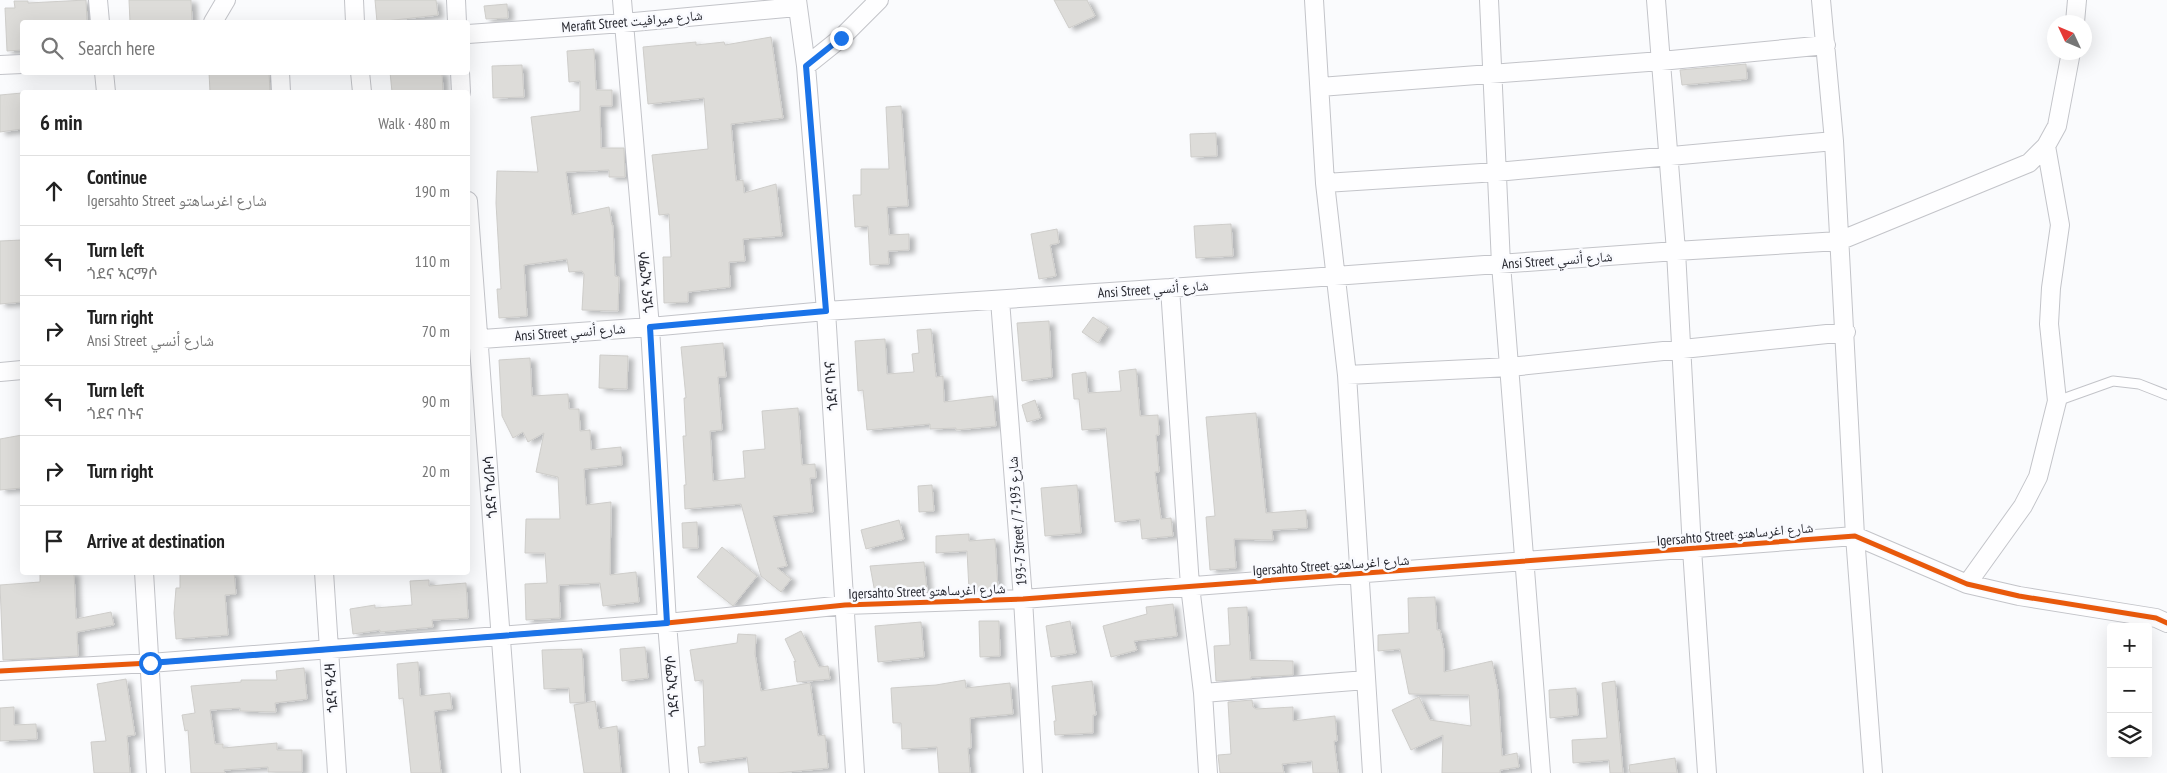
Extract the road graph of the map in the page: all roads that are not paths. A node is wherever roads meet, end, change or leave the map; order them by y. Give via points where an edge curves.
1 (98, 0) edge
2 (226, 0) edge
3 (354, 0) edge
4 (456, 0) edge
5 (622, 0) edge
6 (879, 0) edge
7 (1314, 0) edge
8 (1488, 0) edge
9 (1656, 0) edge
10 (1821, 0) edge
11 (2077, 0) edge
12 (797, 3) edge
13 (2076, 15) edge
14 (100, 20) edge
15 (213, 20) edge
16 (355, 20) edge
17 (457, 20) edge
18 (623, 23) junction
19 (470, 34) edge
20 (1826, 45) junction
21 (2069, 60) edge
22 (1661, 61) junction
23 (20, 64) edge
24 (0, 65) edge
25 (806, 66) junction
26 (1492, 74) junction
27 (104, 75) edge
28 (280, 75) edge
29 (360, 75) edge
30 (460, 75) edge
31 (1320, 87) junction
32 (106, 90) edge
33 (281, 90) edge
34 (362, 90) edge
35 (461, 90) edge
36 (1834, 141) junction
37 (2046, 146) junction
38 (1669, 156) junction
39 (1497, 172) junction
40 (1325, 183) junction
41 (1839, 241) junction
42 (470, 250) edge
43 (1676, 251) junction
44 (1501, 264) junction
45 (1337, 276) junction
46 (1170, 288) junction
47 (1000, 300) junction
48 (826, 311) junction
49 (650, 327) junction
50 (1846, 332) junction
51 (474, 339) edge
52 (1681, 349) junction
53 (1510, 367) junction
54 (20, 370) edge
55 (0, 372) edge
56 (1347, 375) junction
57 (2167, 395) edge
58 (2057, 401) junction
59 (1856, 536) junction
60 (1692, 549) junction
61 (1524, 562) junction
62 (1360, 574) junction
63 (144, 575) edge
64 (324, 575) edge
65 (1967, 584) junction
66 (1190, 586) junction
67 (1023, 599) junction
68 (845, 605) junction
69 (667, 623) junction
70 (2167, 623) edge
71 (500, 635) junction
72 (328, 648) junction
73 (150, 663) junction
74 (0, 671) edge
75 (1366, 680) junction
76 (1203, 693) junction
77 (156, 773) edge
78 (337, 773) edge
79 (511, 773) edge
80 (679, 773) edge
81 (856, 773) edge
82 (1033, 773) edge
83 (1208, 773) edge
84 (1372, 773) edge
85 (1541, 773) edge
86 (1707, 773) edge
87 (1873, 773) edge

1 - 14 street
2 - 15 street
3 - 16 street
4 - 17 street
5 - 18 street, ጎደና ኣርማሶ
6 - 25 street via 841,38
7 - 31 street
8 - 26 street
9 - 22 street
10 - 20 street
11 - 13 street
12 - 18 street, Merafit Street شارع ميرافيت
12 - 25 street, ጎደና ባኑና
18 - 19 street, Merafit Street شارع ميرافيت
18 - 49 street, ጎደና ኣርማሶ
20 - 22 street
20 - 36 street
21 - 37 street, Ansi Street شارع أنسي via 2057,126
22 - 26 street
22 - 38 street
23 - 24 street
25 - 48 street, ጎደና ባኑና
26 - 31 street
26 - 39 street
27 - 32 street
28 - 33 street
29 - 34 street
30 - 35 street
31 - 40 street
36 - 38 street
36 - 41 street
37 - 41 street, Ansi Street شارع أنسي via 2029,163
37 - 58 street via 2060,226 2051,288 2050,324
38 - 39 street
38 - 43 street
39 - 40 street
39 - 44 street
40 - 45 street
41 - 43 street, Ansi Street شارع أنسي
41 - 50 street
42 - 51 street, ጎደና ካሪቡሳ
43 - 44 street, Ansi Street شارع أنسي
43 - 52 street
44 - 45 street, Ansi Street شارع أنسي
44 - 53 street
45 - 46 street, Ansi Street شارع أنسي
45 - 56 street
46 - 47 street, Ansi Street شارع أنسي
46 - 66 street
47 - 48 street, Ansi Street شارع أنسي
47 - 67 street, 193-7 Street / شارع 193-7
48 - 49 street, Ansi Street شارع أنسي
48 - 68 street, ጎደና ባኑና
49 - 51 street, Ansi Street شارع أنسي
49 - 69 street, ጎደና ኣርማሶ
50 - 52 street
50 - 59 street
51 - 71 street, ጎደና ካሪቡሳ
52 - 53 street
52 - 60 street
53 - 56 street
53 - 61 street
54 - 55 street
56 - 62 street
57 - 58 lane via 2139,384 2113,381
58 - 65 street via 2038,476 2023,506
59 - 60 street, Igersahto Street شارع اغرساهتو
59 - 65 street
59 - 87 street
60 - 61 street, Igersahto Street شارع اغرساهتو
60 - 86 street
61 - 62 street, Igersahto Street شارع اغرساهتو
61 - 85 street
62 - 66 street, Igersahto Street شارع اغرساهتو
62 - 75 street
63 - 73 street
64 - 72 street, ጎደና ዓረዛ
65 - 70 street via 2019,596 2156,618
66 - 67 street, Igersahto Street شارع اغرساهتو
66 - 76 street
67 - 68 street, Igersahto Street شارع اغرساهتو
67 - 82 street, 193-7 Street / شارع 193-7
68 - 69 street, Igersahto Street شارع اغرساهتو
68 - 81 street, ጎደና ባኑና
69 - 71 street, Igersahto Street شارع اغرساهتو
69 - 80 street, ጎደና ኣርማሶ
71 - 72 street, Igersahto Street شارع اغرساهتو
71 - 79 street, ጎደና ካሪቡሳ
72 - 73 street, Igersahto Street شارع اغرساهتو
72 - 78 street, ጎደና ዓረዛ
73 - 74 street, Igersahto Street شارع اغرساهتو
73 - 77 street
75 - 76 street
75 - 84 street
76 - 83 street

